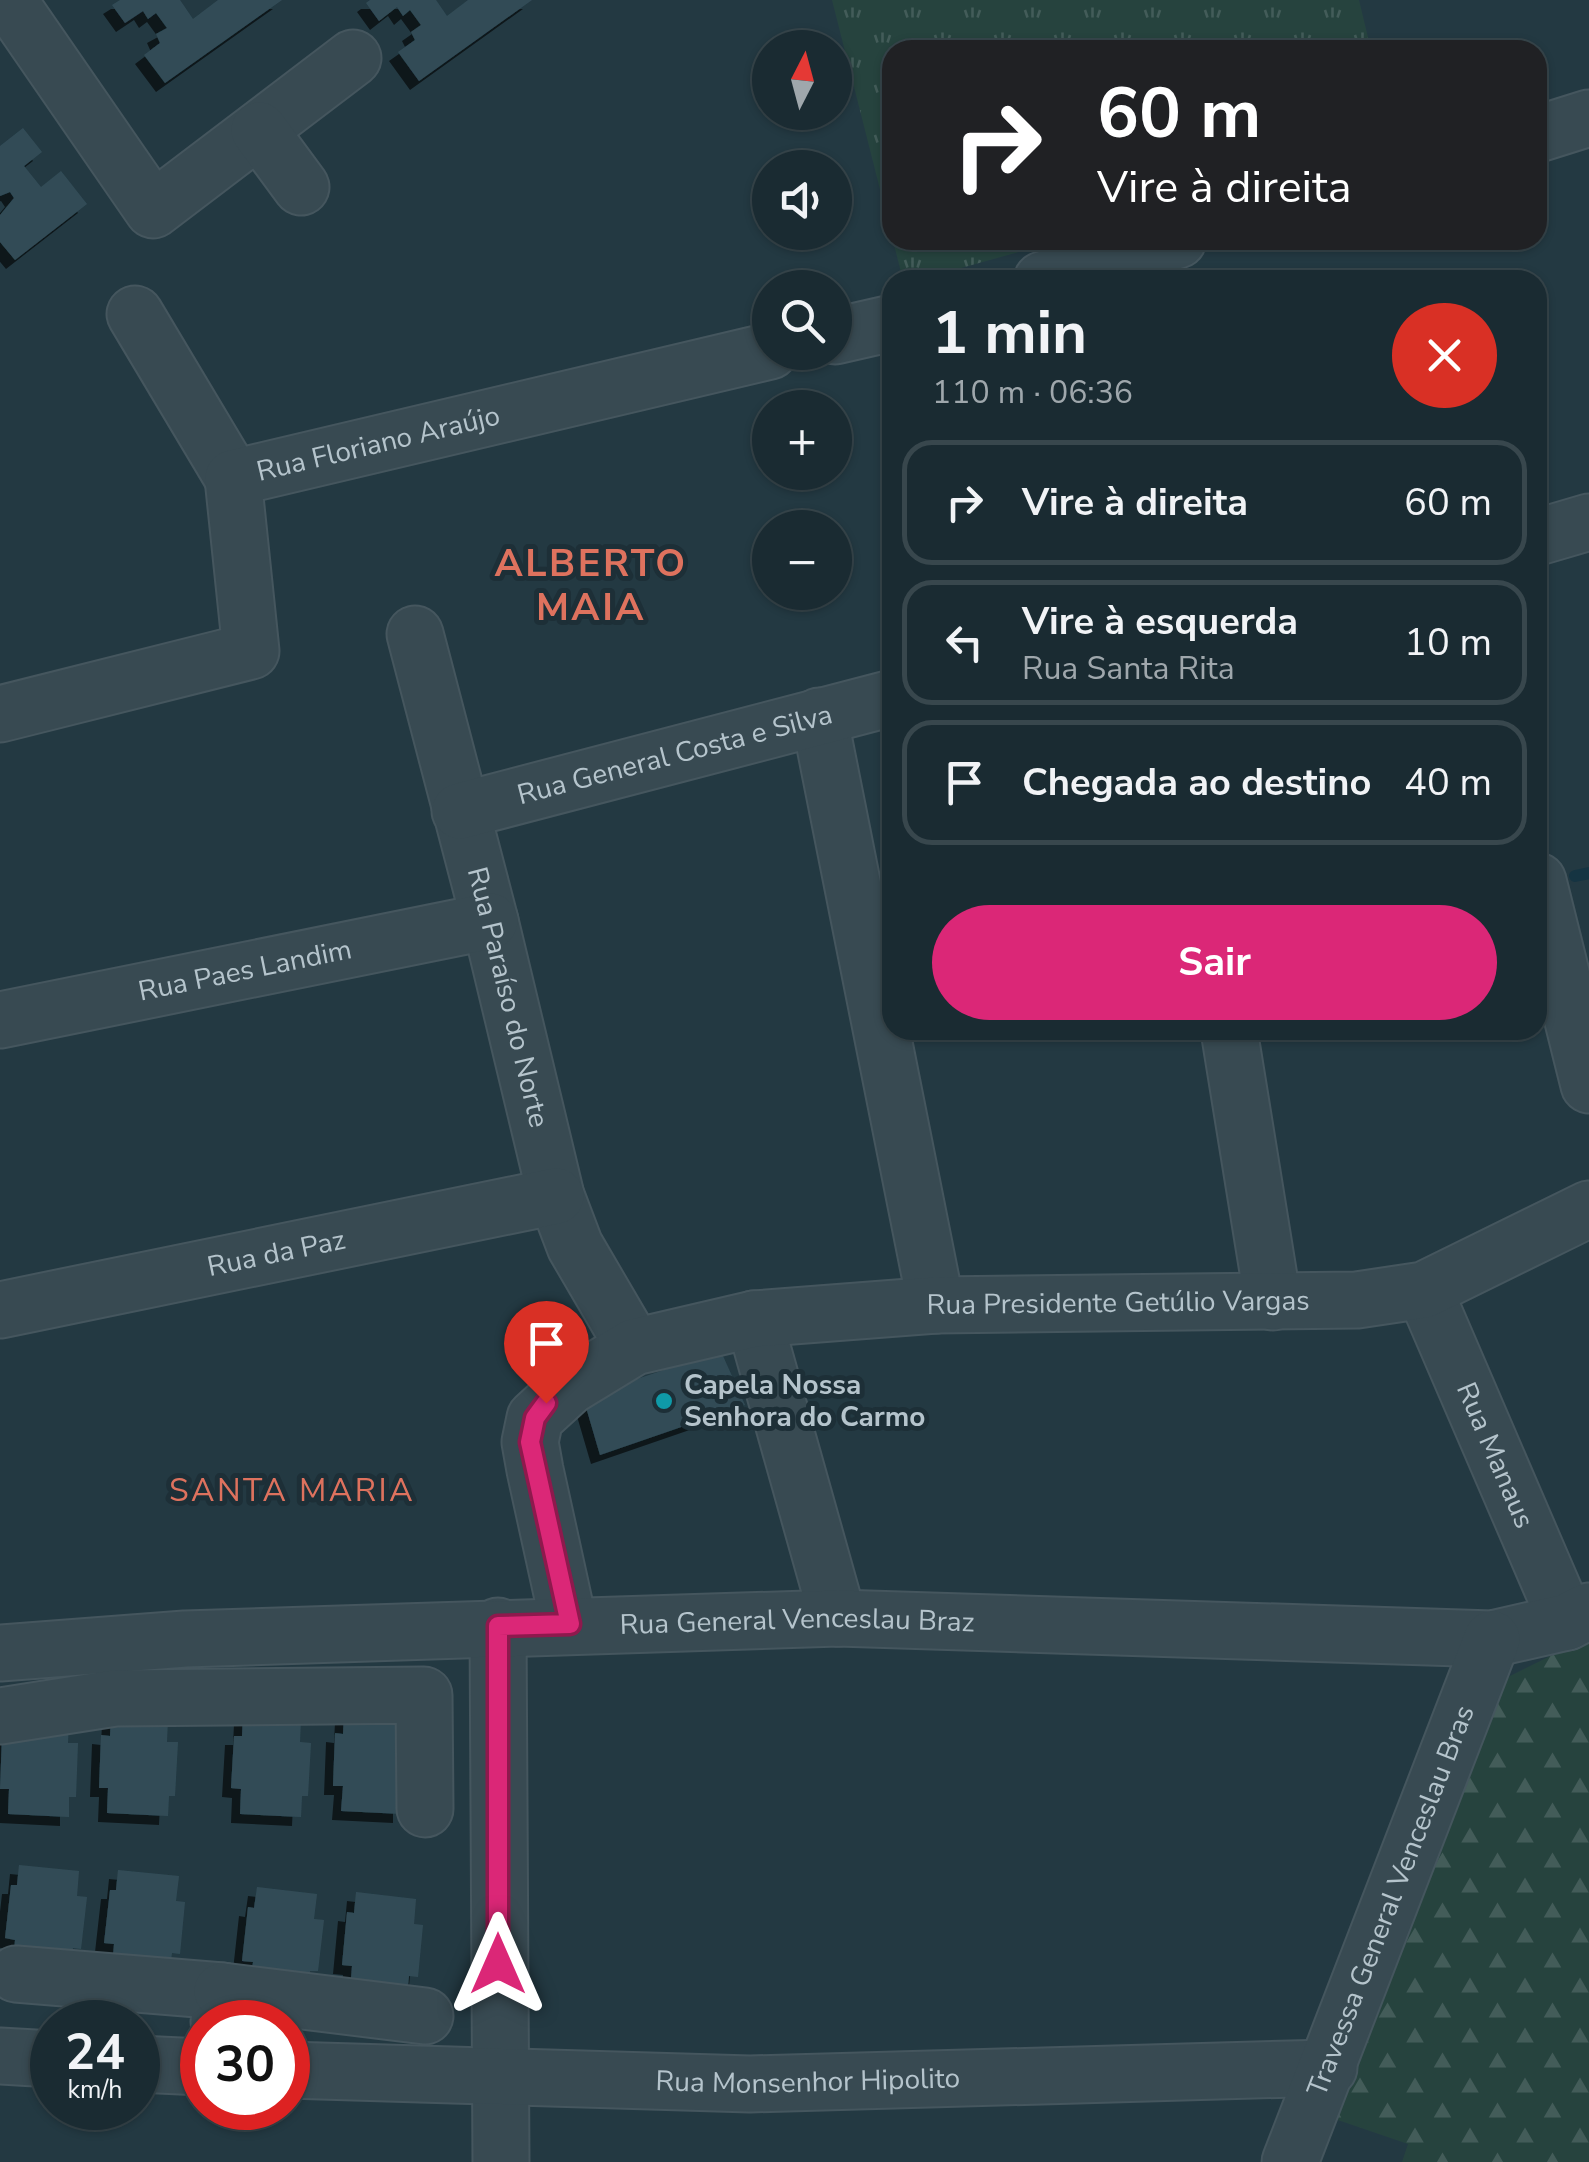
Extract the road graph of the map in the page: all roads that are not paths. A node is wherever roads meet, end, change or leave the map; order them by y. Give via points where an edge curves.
1 (8, 0) edge
2 (354, 58) dead end
3 (1589, 118) edge
4 (258, 130) junction
5 (1547, 131) edge
6 (301, 187) dead end
7 (1144, 250) edge
8 (1076, 270) edge
9 (135, 314) dead end
10 (882, 324) edge
11 (852, 332) edge
12 (752, 356) edge
13 (233, 478) junction
14 (1589, 522) edge
15 (1547, 534) edge
16 (415, 634) dead end
17 (882, 700) edge
18 (0, 714) edge
19 (819, 716) junction
20 (460, 811) junction
21 (1547, 917) edge
22 (490, 921) junction
23 (0, 1020) edge
24 (882, 1033) edge
25 (883, 1040) edge
26 (1231, 1040) edge
27 (1589, 1085) edge
28 (556, 1196) junction
29 (1589, 1209) edge
30 (1424, 1290) junction
31 (1273, 1302) junction
32 (936, 1305) junction
33 (0, 1310) edge
34 (754, 1319) junction
35 (634, 1346) junction
36 (1578, 1616) edge
37 (838, 1618) junction
38 (570, 1624) junction
39 (498, 1626) junction
40 (203, 1638) junction
41 (1492, 1639) junction
42 (0, 1653) edge
43 (204, 1696) junction
44 (0, 1716) edge
45 (425, 1809) dead end
46 (16, 1974) dead end
47 (180, 2001) edge
48 (310, 2011) edge
49 (425, 2016) dead end
50 (0, 2056) edge
51 (30, 2058) edge
52 (1329, 2068) junction
53 (310, 2071) edge
54 (497, 2077) junction
55 (501, 2162) edge
56 (1290, 2162) edge

1 - 4 street via 154,210
2 - 4 street
3 - 5 street
4 - 6 street
7 - 8 street
9 - 13 street
10 - 11 street
12 - 13 street, Rua Floriano Araújo
13 - 18 street, Rua Floriano Araújo via 252,651
14 - 15 street
16 - 20 street, Rua Paraíso do Norte
17 - 19 street, Rua General Costa e Silva
19 - 20 street, Rua General Costa e Silva
19 - 24 street
20 - 22 street, Rua Paraíso do Norte
21 - 27 street
22 - 23 street, Rua Paes Landim
22 - 28 street, Rua Paraíso do Norte
25 - 32 street
26 - 31 street
28 - 33 street, Rua da Paz
28 - 35 street, Rua Paraíso do Norte via 576,1246
29 - 30 street, Rua Presidente Getúlio Vargas
30 - 31 street, Rua Presidente Getúlio Vargas
30 - 36 street, Rua Manaus
31 - 32 street, Rua Presidente Getúlio Vargas
32 - 34 street, Rua Presidente Getúlio Vargas
34 - 35 street, Rua Presidente Getúlio Vargas
34 - 37 street
35 - 38 street, Rua Presidente Getúlio Vargas via 570,1386 535,1418 530,1442
36 - 41 street, Rua General Venceslau Braz
37 - 38 street, Rua General Venceslau Braz
37 - 41 street, Rua General Venceslau Braz
38 - 39 street, Rua General Venceslau Braz
39 - 40 street, Rua General Venceslau Braz
39 - 54 street
40 - 42 street, Rua General Venceslau Braz
40 - 43 street
41 - 52 street, Travessa General Venceslau Bras
43 - 44 street via 115,1698
43 - 45 street via 424,1695
46 - 47 street
48 - 49 street
50 - 51 street
52 - 54 street, Rua Monsenhor Hipolito via 897,2082
52 - 56 street, Travessa General Venceslau Bras
53 - 54 street, Rua Monsenhor Hipolito
54 - 55 street

